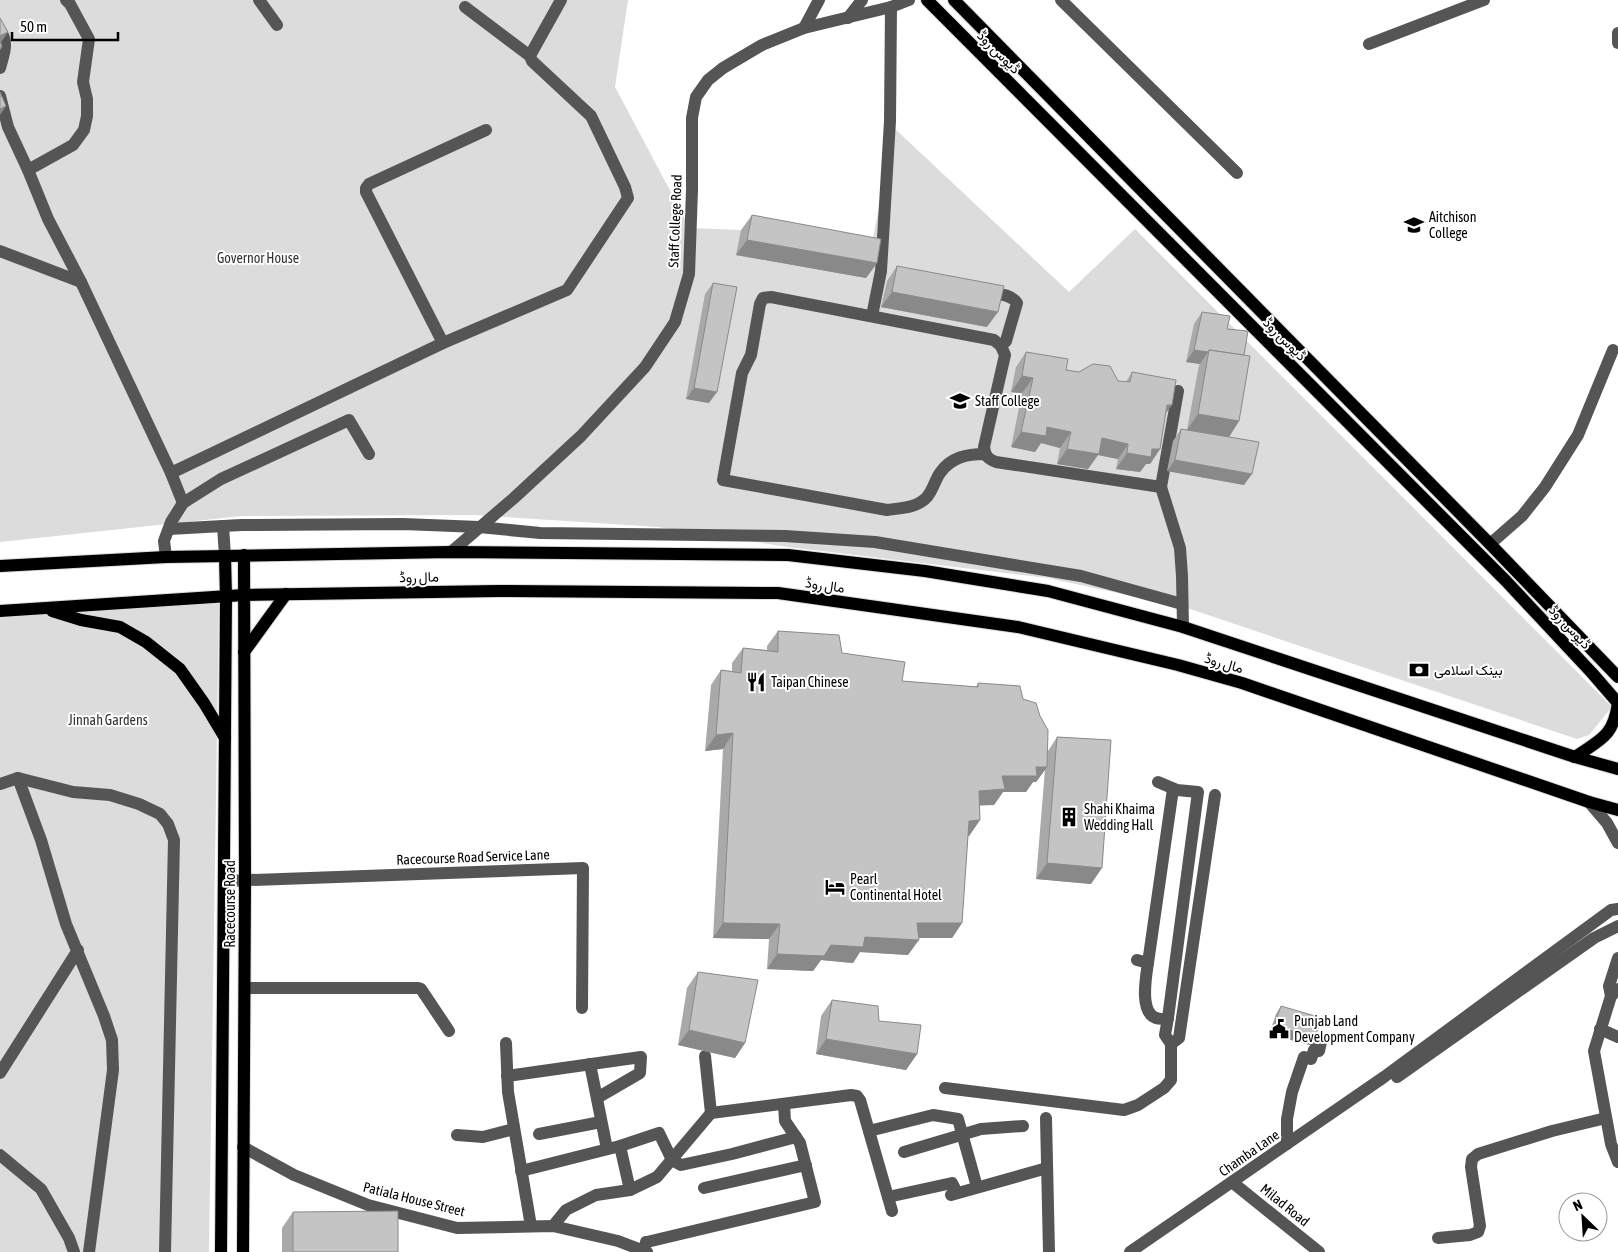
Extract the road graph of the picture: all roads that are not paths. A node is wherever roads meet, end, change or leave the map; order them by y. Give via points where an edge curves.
1 (259, 0) edge
2 (561, 0) edge
3 (819, 0) edge
4 (862, 0) edge
5 (909, 0) edge
6 (927, 0) edge
7 (954, 0) edge
8 (1061, 0) edge
9 (1484, 0) edge
10 (71, 1) edge
11 (465, 7) dead end
12 (891, 7) junction
13 (848, 18) junction
14 (277, 25) dead end
15 (804, 28) junction
16 (0, 30) edge
17 (1618, 33) edge
18 (1618, 42) edge
19 (1369, 44) dead end
20 (530, 56) junction
21 (0, 68) edge
22 (0, 96) edge
23 (486, 130) dead end
24 (28, 170) junction
25 (1237, 173) dead end
26 (0, 251) edge
27 (81, 282) junction
28 (972, 289) edge
29 (872, 316) junction
30 (443, 343) junction
31 (1001, 346) junction
32 (1614, 350) dead end
33 (1178, 391) dead end
34 (369, 454) dead end
35 (985, 454) junction
36 (171, 472) junction
37 (1161, 487) junction
38 (184, 503) junction
39 (223, 526) junction
40 (480, 527) junction
41 (169, 529) junction
42 (1490, 544) junction
43 (451, 552) junction
44 (244, 555) junction
45 (225, 556) junction
46 (166, 557) junction
47 (0, 566) edge
48 (286, 594) junction
49 (244, 595) junction
50 (226, 597) junction
51 (1182, 604) junction
52 (44, 609) junction
53 (0, 611) edge
54 (1182, 627) junction
55 (244, 652) junction
56 (1618, 677) edge
57 (1618, 703) edge
58 (225, 738) junction
59 (1575, 757) junction
60 (1618, 770) edge
61 (18, 778) junction
62 (1158, 782) dead end
63 (0, 784) edge
64 (1173, 789) junction
65 (1215, 795) dead end
66 (1589, 802) junction
67 (1618, 810) edge
68 (1618, 843) edge
69 (224, 881) junction
70 (246, 881) junction
71 (1618, 909) edge
72 (1618, 926) edge
73 (78, 950) junction
74 (1618, 958) edge
75 (245, 988) junction
76 (1615, 993) edge
77 (582, 1008) dead end
78 (1168, 1018) junction
79 (1600, 1029) junction
80 (449, 1032) dead end
81 (1618, 1037) edge
82 (1313, 1040) edge
83 (506, 1043) dead end
84 (1171, 1044) junction
85 (705, 1056) dead end
86 (590, 1064) junction
87 (0, 1073) edge
88 (507, 1076) junction
89 (1384, 1077) junction
90 (945, 1088) dead end
91 (597, 1098) junction
92 (784, 1104) junction
93 (711, 1113) junction
94 (1046, 1118) dead end
95 (1606, 1118) junction
96 (601, 1122) junction
97 (1023, 1126) dead end
98 (514, 1129) junction
99 (869, 1131) junction
100 (539, 1134) dead end
101 (963, 1135) junction
102 (457, 1136) dead end
103 (796, 1137) junction
104 (1288, 1144) junction
105 (620, 1146) junction
106 (243, 1147) junction
107 (606, 1149) junction
108 (904, 1152) dead end
109 (0, 1155) edge
110 (672, 1160) junction
111 (1618, 1162) edge
112 (806, 1165) junction
113 (1047, 1168) junction
114 (521, 1171) junction
115 (1232, 1182) junction
116 (977, 1187) junction
117 (704, 1188) dead end
118 (630, 1190) junction
119 (888, 1197) junction
120 (892, 1211) dead end
121 (531, 1226) junction
122 (553, 1226) junction
123 (1438, 1238) dead end
124 (74, 1252) edge
125 (89, 1252) edge
126 (165, 1252) edge
127 (221, 1252) edge
128 (243, 1252) edge
129 (645, 1252) edge
130 (1049, 1252) edge
131 (1130, 1252) edge
132 (1319, 1252) edge

1 - 14 street
2 - 20 street
3 - 15 street
4 - 13 street
5 - 12 street, Staff College Road
6 - 57 main road, ڈیوس روڈ via 1499,574
7 - 42 main road, ڈیوس روڈ
8 - 25 street
9 - 19 street
10 - 24 street via 89,39 83,82 87,99 84,130 73,145
11 - 20 street
12 - 13 street, Staff College Road
12 - 29 street via 886,272
13 - 15 street, Staff College Road
15 - 40 street, Staff College Road via 762,45 723,68 708,80 696,97 692,118 689,274 675,322 645,367 581,436
16 - 21 street via 6,42
17 - 18 street
20 - 30 street via 591,116 628,198 567,290
22 - 24 street via 8,127
23 - 30 street via 366,188
24 - 27 street via 48,219
26 - 27 street
27 - 36 street
28 - 31 street via 1009,296 1017,303 1006,341
29 - 31 street via 994,340
29 - 35 street via 763,298 751,354 742,373 723,480 887,510 913,507 927,497 941,472 956,458
30 - 36 street
31 - 35 street via 1005,355
32 - 42 street via 1578,435 1522,516
33 - 37 street
34 - 38 street via 349,420 221,479
35 - 37 street via 996,462
36 - 38 street
37 - 51 street via 1180,548
38 - 41 street
39 - 40 street via 403,524
39 - 41 street
39 - 45 street
40 - 43 street, Staff College Road
40 - 51 street via 540,533 785,536 875,542 1081,576
41 - 46 street via 164,541
42 - 56 main road, ڈیوس روڈ
43 - 44 main road, مال روڈ
43 - 54 main road, مال روڈ via 788,555 925,571 1048,591
44 - 45 main road, مال روڈ
44 - 49 main road, Racecourse Road
45 - 46 main road, مال روڈ
45 - 50 main road, Racecourse Road
46 - 47 main road, مال روڈ
48 - 49 main road, مال روڈ
48 - 55 main road
48 - 66 main road, مال روڈ via 498,591 778,593 1018,627 1242,683
49 - 50 main road, مال روڈ
49 - 55 main road, Racecourse Road
50 - 52 main road, مال روڈ
50 - 58 main road, Racecourse Road
51 - 54 street
52 - 53 main road, مال روڈ
52 - 58 main road via 120,627 146,642 180,669
54 - 59 main road, مال روڈ
55 - 70 main road, Racecourse Road
57 - 59 main road via 1610,730
58 - 69 main road, Racecourse Road
59 - 60 main road, مال روڈ
61 - 63 street
61 - 73 street via 66,924
61 - 126 street via 73,792 110,795 139,804 160,814 174,840
62 - 64 street
64 - 78 street via 1142,962 1146,1005 1150,1014 1157,1019
64 - 78 street via 1198,792
65 - 84 street via 1179,1038
66 - 67 main road, مال روڈ
66 - 68 street via 1607,823
69 - 70 street, Racecourse Road Service Lane
69 - 127 main road, Racecourse Road
70 - 75 main road, Racecourse Road
70 - 77 street, Racecourse Road Service Lane via 583,868
71 - 89 street, Chamba Lane via 1611,910
72 - 89 street, Chamba Lane via 1594,938 1400,1076 1394,1079
73 - 87 street
73 - 125 street via 112,1040 113,1070
74 - 76 street via 1609,986
75 - 80 street via 418,988
75 - 106 main road, Racecourse Road
76 - 79 street
78 - 84 street via 1166,1035
79 - 81 street
79 - 95 street via 1594,1051
82 - 104 street via 1321,1042 1319,1051 1314,1050 1311,1059 1304,1056 1292,1092 1287,1119
83 - 88 street
84 - 90 street via 1171,1080 1151,1097 1124,1110
85 - 93 street
86 - 88 street
86 - 91 street
86 - 91 street via 641,1057 640,1073
88 - 98 street
89 - 104 street, Chamba Lane
91 - 96 street
92 - 93 street
92 - 99 street via 857,1096
92 - 103 street via 784,1121
93 - 110 street
94 - 113 street
95 - 111 street
95 - 123 street via 1478,1154 1472,1159 1471,1167 1480,1226 1478,1232
96 - 100 street
96 - 107 street
97 - 101 street via 981,1129
98 - 102 street via 483,1138
98 - 114 street
99 - 101 street via 933,1115 958,1119
99 - 119 street
101 - 108 street
101 - 116 street
103 - 110 street via 681,1165
103 - 112 street
104 - 115 street, Chamba Lane
105 - 107 street
105 - 110 street via 659,1133
105 - 118 street
106 - 121 street, Patiala House Street via 294,1175 368,1205 457,1228
106 - 128 main road, Racecourse Road
107 - 114 street
109 - 124 street via 41,1189
110 - 118 street via 657,1177
112 - 117 street
112 - 129 street via 815,1199 813,1203 648,1242
113 - 116 street
113 - 130 street
114 - 121 street
115 - 131 street, Chamba Lane
115 - 132 street, Milad Road
116 - 119 street via 954,1194 954,1184 951,1183
118 - 122 street via 596,1195 566,1210
119 - 120 street
121 - 122 street, Patiala House Street
122 - 129 street, Patiala House Street via 618,1241

